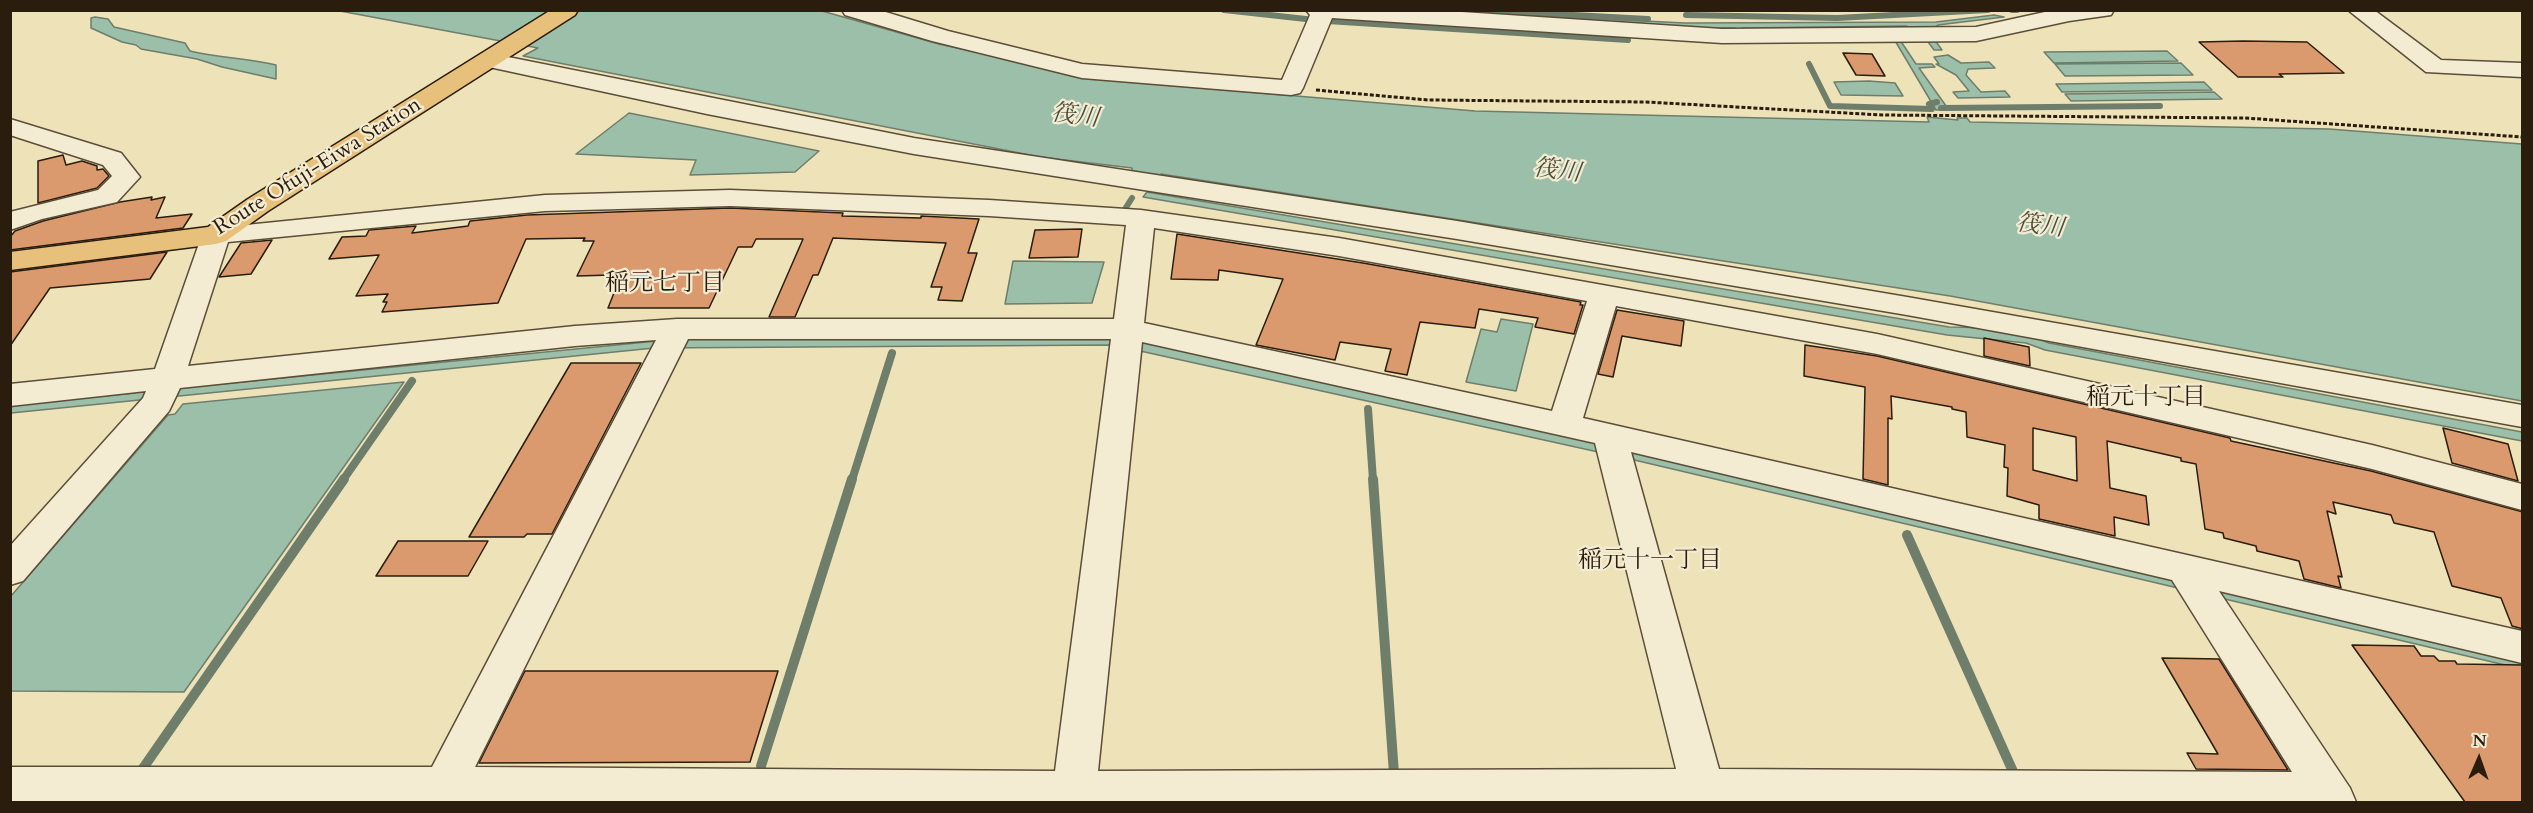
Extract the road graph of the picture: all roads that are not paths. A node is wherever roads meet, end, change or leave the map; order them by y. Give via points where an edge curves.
1 (567, 10) edge
2 (853, 10) edge
3 (1317, 10) edge
4 (2103, 10) edge
5 (2359, 10) edge
6 (1323, 11) edge
7 (1666, 24) edge
8 (488, 60) junction
9 (2523, 70) edge
10 (11, 128) edge
11 (1141, 218) junction
12 (10, 222) edge
13 (216, 235) junction
14 (10, 261) edge
15 (1604, 295) junction
16 (673, 337) junction
17 (1127, 338) junction
18 (163, 388) junction
19 (10, 395) edge
20 (2523, 416) edge
21 (1564, 425) junction
22 (1612, 444) junction
23 (2523, 497) edge
24 (10, 571) edge
25 (2191, 580) junction
26 (2523, 647) edge
27 (10, 786) edge
28 (440, 794) edge
29 (1704, 795) edge
30 (1073, 796) edge
31 (2331, 797) edge

1 - 8 main road, Route Ofuji-Eiwa Station
2 - 6 street via 1082,71 1291,88
3 - 6 street
4 - 7 street via 1976,34 1722,36
5 - 9 street via 2434,68
6 - 7 street via 1575,25
8 - 13 main road, Route Ofuji-Eiwa Station
8 - 20 street via 914,146 1457,230
10 - 12 street via 112,159 128,177 107,196
11 - 13 street via 686,198 545,203
11 - 15 street via 1339,247
11 - 17 street
13 - 14 main road, Route Ofuji-Eiwa Station
13 - 18 street
15 - 21 street
15 - 23 street via 1877,344 2372,457
16 - 17 street
16 - 18 street via 575,336
16 - 28 street
17 - 21 street
17 - 30 street
18 - 19 street
18 - 24 street
21 - 22 street
22 - 25 street
22 - 29 street
25 - 26 street
25 - 31 street
27 - 28 street
28 - 30 street
29 - 30 street
29 - 31 street

